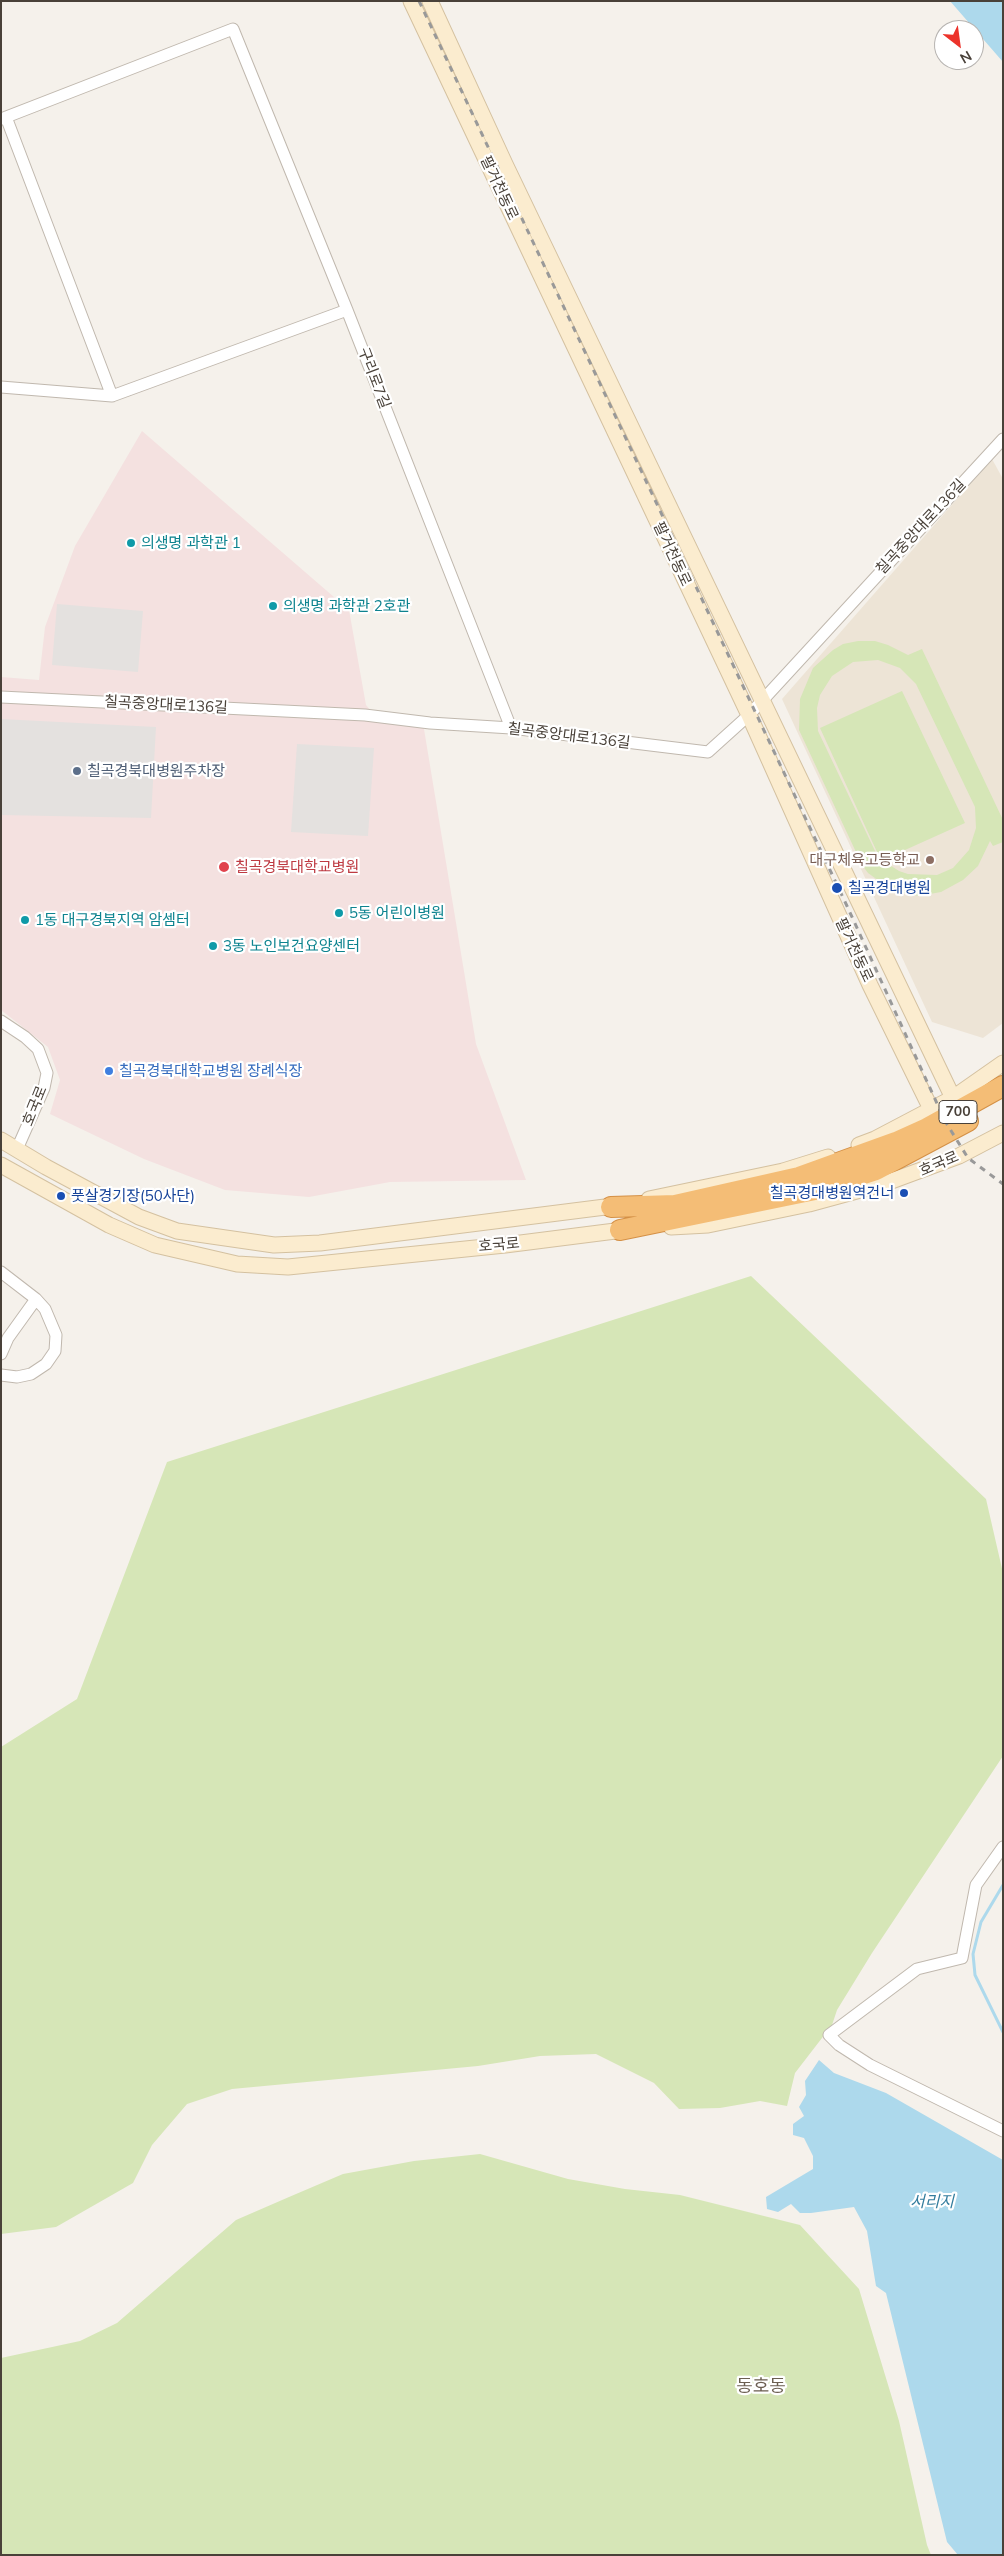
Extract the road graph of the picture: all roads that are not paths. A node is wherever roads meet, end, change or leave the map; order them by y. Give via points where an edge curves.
1 (411, 1) edge
2 (430, 1) edge
3 (3, 118) edge
4 (347, 310) junction
5 (1, 387) edge
6 (112, 396) junction
7 (1003, 439) edge
8 (1, 696) edge
9 (762, 698) junction
10 (748, 715) junction
11 (511, 728) junction
12 (1, 1021) edge
13 (1003, 1064) edge
14 (1003, 1086) edge
15 (953, 1098) junction
16 (1003, 1099) edge
17 (931, 1109) junction
18 (1003, 1133) edge
19 (1, 1140) edge
20 (17, 1149) junction
21 (1, 1165) edge
22 (611, 1207) junction
23 (620, 1230) junction
24 (1, 1272) edge
25 (36, 1299) junction
26 (1, 1354) edge
27 (1, 1375) edge
28 (1003, 1847) edge
29 (1003, 2131) edge

1 - 10 street, 팔거천동로
2 - 9 street, 팔거천동로 via 509,173
3 - 4 street, 구리로7길 via 233,29
3 - 6 street
4 - 6 street
4 - 11 street, 구리로7길
5 - 6 street
7 - 9 street, 칠곡중앙대로136길
8 - 11 street, 칠곡중앙대로136길 via 365,715
9 - 10 street, 칠곡중앙대로136길
9 - 15 street, 팔거천동로
10 - 11 street, 칠곡중앙대로136길 via 708,752
10 - 17 street, 팔거천동로 via 866,976
12 - 20 street, 호국로 via 38,1049 47,1073 44,1088
13 - 15 street, 호국로
14 - 22 highway, 700 via 896,1142 799,1177 675,1205
15 - 17 street, 호국로
16 - 23 highway, 700 via 930,1143 876,1170 815,1190
17 - 22 street, 호국로 via 875,1139 826,1158
18 - 23 street, 호국로 via 911,1176 809,1204 708,1225
19 - 20 street, 호국로
20 - 22 street, 호국로 via 138,1217 177,1231 274,1245 320,1243
21 - 23 street, 호국로 via 109,1225 155,1245 237,1264 288,1267
24 - 25 street
25 - 26 street via 8,1338
25 - 27 street via 45,1309 56,1335 55,1351 46,1364 31,1374
28 - 29 street via 976,1885 962,1958 917,1969 829,2035 870,2066

